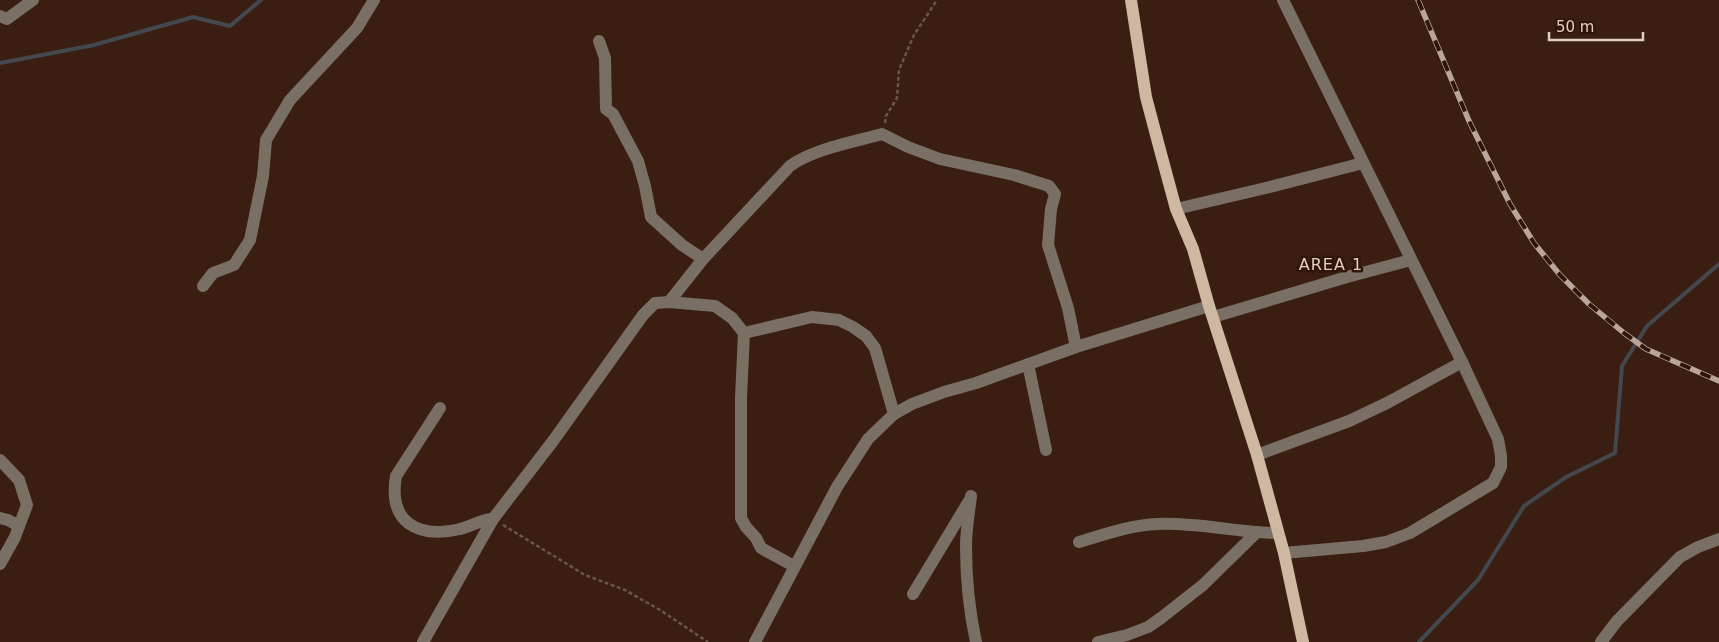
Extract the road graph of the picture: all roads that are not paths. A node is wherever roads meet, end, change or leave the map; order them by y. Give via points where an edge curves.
1 (33, 0) edge
2 (374, 0) edge
3 (1131, 0) edge
4 (1283, 0) edge
5 (0, 16) edge
6 (599, 41) dead end
7 (1363, 163) junction
8 (1176, 209) junction
9 (703, 259) junction
10 (1411, 260) junction
11 (203, 286) dead end
12 (669, 302) junction
13 (1211, 312) junction
14 (744, 333) junction
15 (1076, 347) junction
16 (1462, 362) junction
17 (1028, 364) junction
18 (440, 408) dead end
19 (894, 414) junction
20 (1046, 450) dead end
21 (1257, 455) junction
22 (0, 460) edge
23 (0, 518) edge
24 (493, 519) junction
25 (19, 526) junction
26 (1256, 533) junction
27 (1278, 533) junction
28 (1719, 539) edge
29 (1079, 542) dead end
30 (1284, 553) junction
31 (0, 564) edge
32 (794, 566) junction
33 (913, 594) dead end
34 (423, 642) edge
35 (755, 642) edge
36 (976, 642) edge
37 (1098, 642) edge
38 (1303, 642) edge
39 (1601, 642) edge

1 - 5 street via 7,19
2 - 11 street via 357,28 285,108 266,140 263,176 250,240 234,265 213,272
3 - 8 main road via 1146,97
4 - 7 street
6 - 9 street via 605,58 606,109 613,114 638,161 651,217 682,246
7 - 8 street
7 - 10 street
8 - 13 main road via 1193,249
9 - 12 street
9 - 15 street via 777,179 800,159 882,134 940,159 1049,186 1055,194 1048,245 1068,308
10 - 13 street
10 - 16 street
12 - 14 street via 715,306 732,318
12 - 24 street via 654,303 643,315
13 - 15 street
13 - 21 main road
14 - 19 street via 812,317 839,320 854,327 875,348
14 - 32 street via 741,518 761,548
15 - 17 street
16 - 21 street via 1349,421
16 - 30 street via 1498,439 1501,467 1492,483 1410,533 1386,542
17 - 19 street via 944,392
17 - 20 street
18 - 24 street via 396,476 395,501 399,515 410,525 428,532 449,532
19 - 32 street via 868,439 837,486
21 - 27 main road
22 - 25 street via 19,480 23,490 27,505
23 - 25 street
24 - 34 street
25 - 31 street
26 - 27 street
26 - 29 street via 1158,524 1126,527
26 - 37 street via 1203,585 1148,627
27 - 30 main road
28 - 39 street via 1680,557 1617,621
30 - 38 main road
32 - 35 street
33 - 36 street via 971,496 966,561

